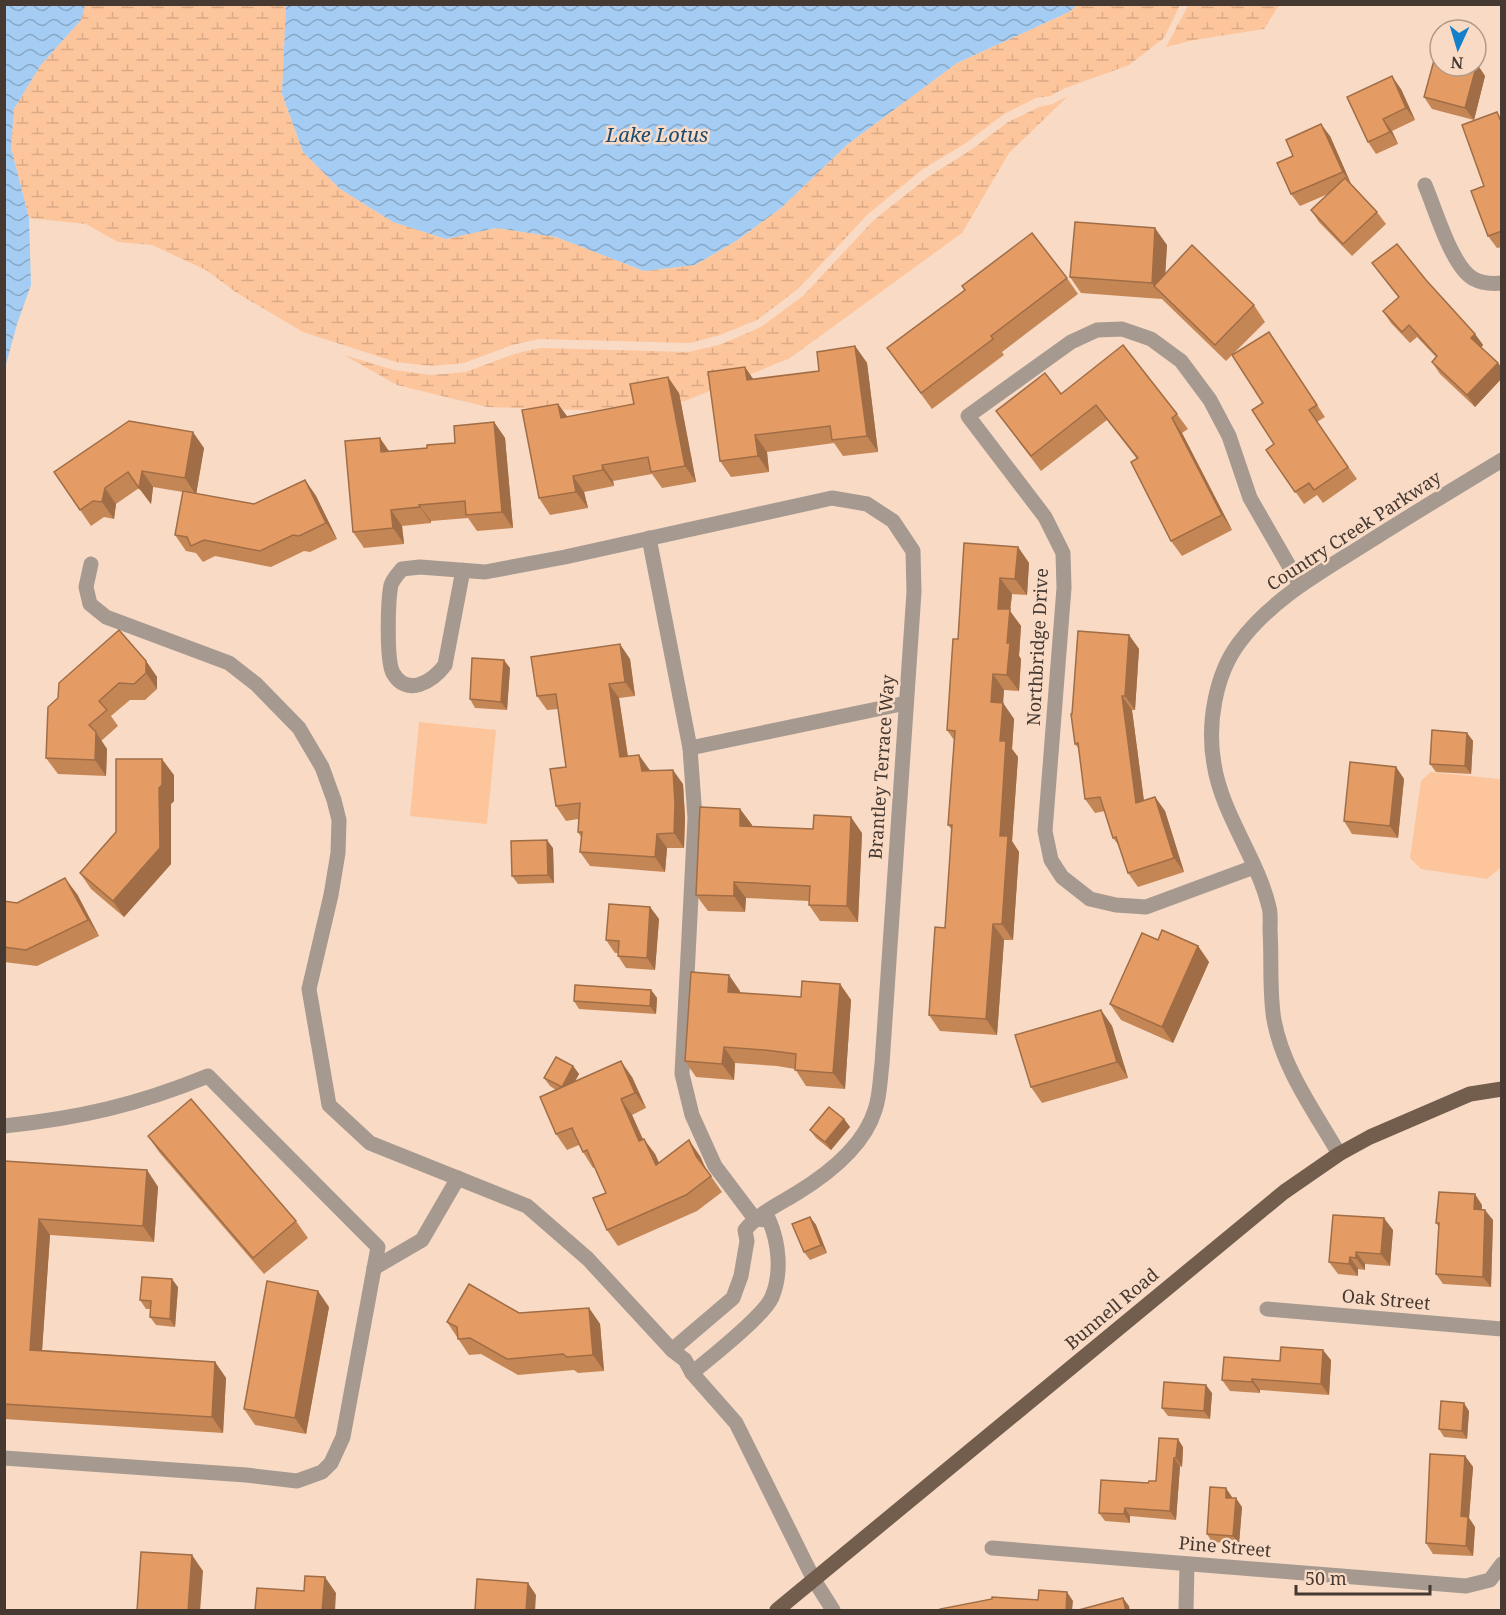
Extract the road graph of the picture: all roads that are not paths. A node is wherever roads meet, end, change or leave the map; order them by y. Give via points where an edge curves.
1 (1425, 185) dead end
2 (1502, 283) edge
3 (1502, 460) edge
4 (649, 537) junction
5 (91, 564) dead end
6 (463, 570) junction
7 (1300, 585) junction
8 (906, 703) junction
9 (690, 748) junction
10 (1254, 867) junction
11 (1502, 1089) edge
12 (4, 1126) edge
13 (1339, 1154) junction
14 (458, 1178) junction
15 (754, 1219) junction
16 (374, 1268) junction
17 (1267, 1309) dead end
18 (1502, 1329) edge
19 (672, 1350) junction
20 (692, 1373) junction
21 (4, 1458) edge
22 (992, 1548) dead end
23 (1188, 1564) junction
24 (1502, 1564) edge
25 (814, 1580) junction
26 (1188, 1609) edge
27 (777, 1611) edge
28 (833, 1611) edge

1 - 2 street via 1457,263 1473,279 1487,284
3 - 7 street, Country Creek Parkway
4 - 6 street, Brantley Terrace Way via 485,572
4 - 8 street, Brantley Terrace Way via 832,498 867,504 893,521 913,551
4 - 9 street
5 - 14 street via 86,587 90,604 106,617 229,663 299,728 322,768 339,820 331,895 309,989 329,1105 370,1143
6 - 6 street, Brantley Terrace Way via 402,569 391,583 388,647 393,672 408,686 428,682 445,665
7 - 10 street, Country Creek Parkway via 1263,615 1238,644 1216,697 1211,729 1214,764 1221,792
7 - 10 street, Northbridge Drive via 1250,498 1229,436 1210,400 1181,361 1151,339 1122,329 1097,330 1071,342 968,416 1045,517 1063,553 1064,588 1045,831 1056,869 1090,899 1146,907
8 - 9 street
8 - 15 street, Brantley Terrace Way via 876,1110 847,1155 811,1185
9 - 15 street via 695,818 682,1074 692,1115 715,1166
10 - 13 street, Country Creek Parkway via 1269,908 1274,1019 1281,1048
11 - 13 main road, Bunnell Road via 1470,1094
12 - 16 street via 95,1113 142,1101 208,1076 378,1247
13 - 25 main road, Bunnell Road via 1284,1192
14 - 16 street via 422,1240
14 - 19 street via 527,1206 588,1259
15 - 19 street via 745,1230 741,1276 733,1298
15 - 20 street via 770,1220 776,1235 778,1272 772,1298 750,1323
16 - 21 street via 343,1437 331,1463 322,1472 297,1481
17 - 18 street, Oak Street
19 - 20 street via 685,1360
20 - 25 street via 736,1423
22 - 23 street, Pine Street
23 - 24 street, Pine Street via 1466,1586 1490,1580
23 - 26 street
25 - 27 main road, Bunnell Road
25 - 28 street

